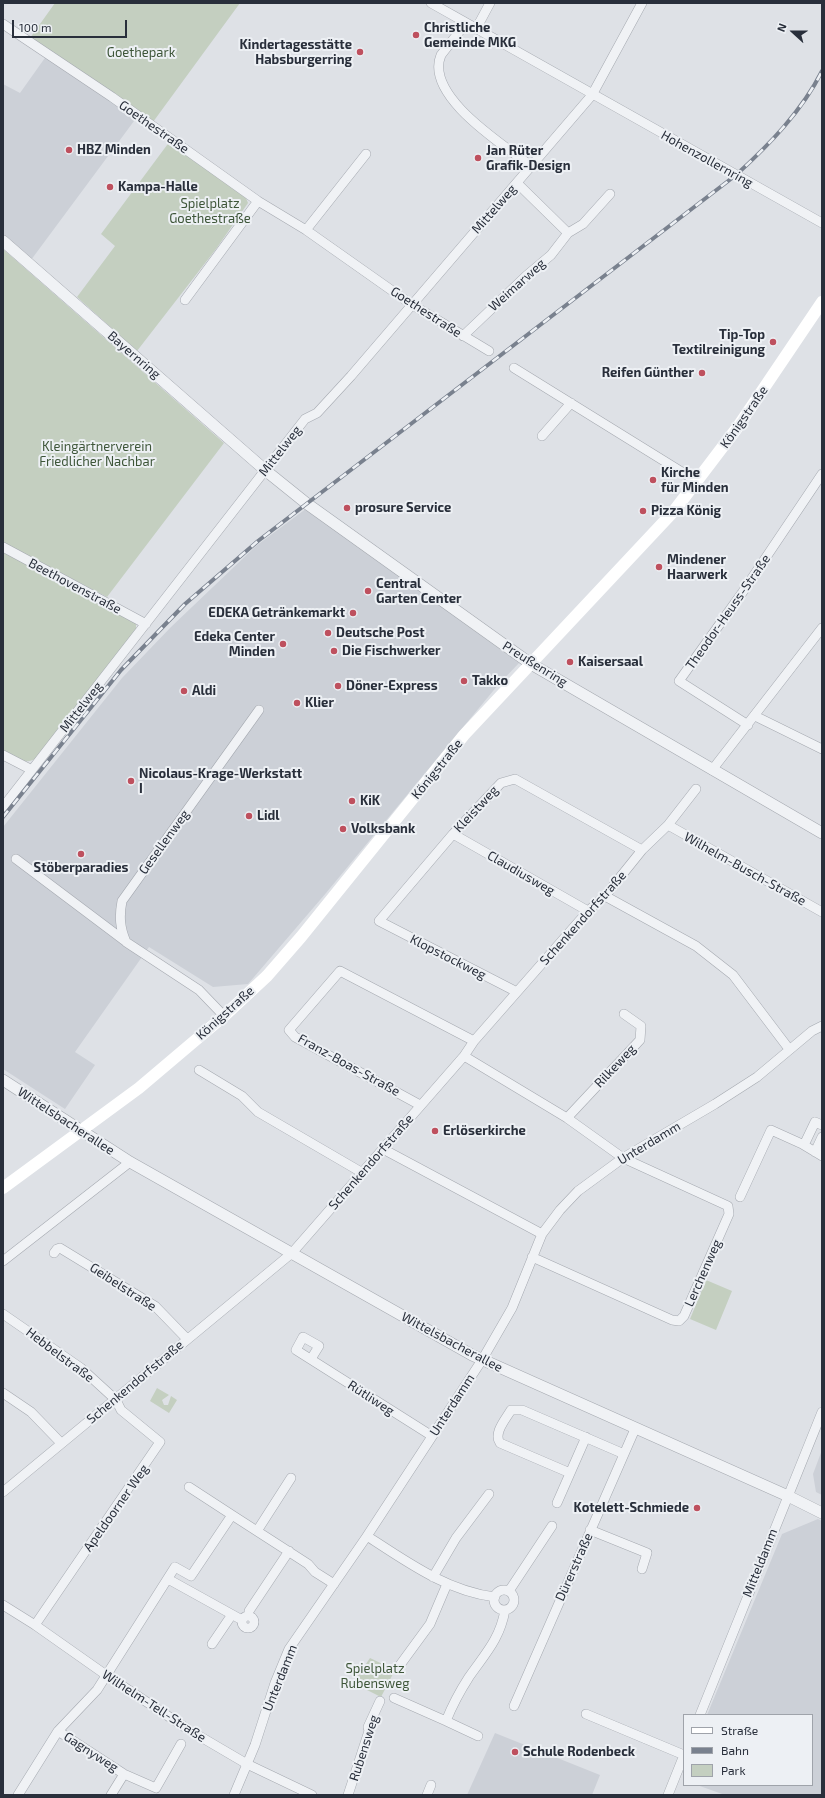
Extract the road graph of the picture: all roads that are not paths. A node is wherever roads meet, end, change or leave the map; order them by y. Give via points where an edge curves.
1 (431, 3) edge
2 (490, 3) edge
3 (642, 3) edge
4 (466, 23) junction
5 (3, 24) edge
6 (476, 29) junction
7 (592, 95) junction
8 (366, 154) dead end
9 (531, 166) junction
10 (517, 183) junction
11 (610, 194) dead end
12 (258, 201) junction
13 (822, 223) edge
14 (306, 230) junction
15 (568, 233) junction
16 (3, 241) edge
17 (185, 300) dead end
18 (822, 302) edge
19 (411, 304) junction
20 (463, 336) junction
21 (489, 351) dead end
22 (514, 368) dead end
23 (571, 403) junction
24 (542, 436) dead end
25 (265, 470) junction
26 (822, 474) edge
27 (698, 482) junction
28 (3, 547) edge
29 (146, 624) junction
30 (822, 628) edge
31 (531, 664) junction
32 (259, 710) dead end
33 (755, 716) junction
34 (748, 725) junction
35 (822, 749) edge
36 (3, 755) edge
37 (32, 770) junction
38 (712, 770) junction
39 (696, 789) dead end
40 (3, 807) edge
41 (668, 825) junction
42 (822, 833) edge
43 (453, 834) junction
44 (642, 850) junction
45 (16, 859) dead end
46 (605, 896) junction
47 (588, 911) junction
48 (822, 912) edge
49 (379, 921) joint
50 (126, 942) junction
51 (517, 992) junction
52 (624, 1014) dead end
53 (224, 1016) junction
54 (822, 1026) edge
55 (474, 1041) junction
56 (790, 1049) junction
57 (464, 1056) junction
58 (199, 1070) dead end
59 (3, 1080) edge
60 (420, 1105) junction
61 (567, 1118) junction
62 (822, 1125) edge
63 (82, 1131) junction
64 (822, 1137) edge
65 (804, 1146) junction
66 (383, 1149) junction
67 (819, 1154) edge
68 (623, 1158) junction
69 (130, 1162) junction
70 (361, 1172) junction
71 (3, 1188) edge
72 (740, 1197) dead end
73 (542, 1234) junction
74 (54, 1253) dead end
75 (292, 1253) junction
76 (532, 1257) junction
77 (3, 1261) edge
78 (3, 1314) edge
79 (187, 1339) junction
80 (311, 1359) dead end
81 (482, 1360) junction
82 (3, 1393) edge
83 (116, 1400) junction
84 (822, 1412) edge
85 (635, 1429) junction
86 (432, 1436) junction
87 (586, 1438) junction
88 (60, 1443) junction
89 (624, 1454) junction
90 (570, 1473) junction
91 (291, 1478) dead end
92 (189, 1487) dead end
93 (3, 1492) edge
94 (488, 1494) dead end
95 (788, 1496) junction
96 (557, 1504) dead end
97 (822, 1513) edge
98 (232, 1515) junction
99 (552, 1526) dead end
100 (590, 1530) junction
101 (257, 1531) junction
102 (367, 1536) junction
103 (289, 1551) junction
104 (642, 1570) dead end
105 (191, 1576) junction
106 (433, 1577) junction
107 (168, 1579) junction
108 (334, 1584) junction
109 (448, 1584) junction
110 (184, 1588) junction
111 (509, 1591) junction
112 (495, 1597) junction
113 (3, 1605) edge
114 (505, 1610) junction
115 (249, 1612) dead end
116 (231, 1616) junction
117 (242, 1620) dead end
118 (35, 1625) junction
119 (212, 1644) dead end
120 (400, 1665) dead end
121 (106, 1675) junction
122 (394, 1698) dead end
123 (380, 1702) dead end
124 (514, 1706) dead end
125 (586, 1714) dead end
126 (700, 1714) edge
127 (446, 1721) junction
128 (58, 1730) junction
129 (478, 1736) dead end
130 (181, 1744) dead end
131 (683, 1755) edge
132 (683, 1758) edge
133 (247, 1764) junction
134 (124, 1774) junction
135 (431, 1785) dead end
136 (18, 1795) edge
137 (111, 1795) edge
138 (234, 1795) edge
139 (312, 1795) edge
140 (348, 1795) edge
141 (427, 1795) edge
142 (668, 1795) edge

1 - 4 street, Hohenzollernring
2 - 6 street
3 - 7 street, Mittelweg
4 - 6 street, Hohenzollernring
4 - 9 street via 441,55 438,67 442,83 453,100 476,123
5 - 12 street, Goethestraße via 112,97
6 - 7 street, Hohenzollernring
7 - 9 street, Mittelweg
7 - 13 street, Hohenzollernring
8 - 14 street
9 - 10 street, Mittelweg
10 - 15 street
10 - 19 street, Mittelweg
11 - 15 street, Weimarweg via 583,224
12 - 14 street, Goethestraße
12 - 17 street
14 - 19 street, Goethestraße
15 - 20 street, Weimarweg via 551,255
16 - 25 street, Bayernring
18 - 27 main road, Königstraße
19 - 20 street, Goethestraße
19 - 25 street, Mittelweg via 317,413 305,419
20 - 21 street, Goethestraße
22 - 23 street
23 - 24 street
23 - 27 street
25 - 29 street, Mittelweg
25 - 31 street, Preußenring via 312,508
26 - 34 street, Theodor-Heuss-Straße via 679,681
27 - 31 main road, Königstraße via 650,539
28 - 29 street, Beethovenstraße
29 - 37 street, Mittelweg
30 - 33 street
31 - 38 street, Preußenring
31 - 53 main road, Königstraße via 464,735 267,976
32 - 50 street, Gesellenweg via 122,901 119,916
33 - 34 street
33 - 35 street
34 - 38 street
36 - 37 street
37 - 40 street, Mittelweg
38 - 42 street, Preußenring
39 - 41 street, Schenkendorfstraße
41 - 44 street, Schenkendorfstraße
41 - 48 street, Wilhelm-Busch-Straße
43 - 44 street, Kleistweg via 502,781 515,779
43 - 47 street, Claudiusweg
43 - 49 street, Kleistweg
44 - 46 street, Schenkendorfstraße
45 - 50 street
46 - 47 street, Schenkendorfstraße
46 - 56 street via 696,946 733,975
47 - 51 street, Schenkendorfstraße
49 - 51 street, Klopstockweg
50 - 53 street via 199,990
51 - 55 street, Schenkendorfstraße
52 - 61 street, Rilkeweg via 640,1026 640,1040
53 - 63 main road, Königstraße via 139,1088
54 - 56 street, Unterdamm
55 - 57 street, Schenkendorfstraße
55 - 60 street, Franz-Boas-Straße via 340,971 290,1030 295,1037
56 - 68 street, Unterdamm via 756,1077 715,1104
57 - 60 street, Schenkendorfstraße
57 - 61 street
58 - 70 street via 242,1096 258,1112
59 - 63 street, Wittelsbacherallee
60 - 66 street, Schenkendorfstraße
61 - 68 street
62 - 65 street via 815,1122
63 - 69 street, Wittelsbacherallee
63 - 71 main road, Königstraße
64 - 67 street
65 - 67 street
65 - 72 street via 771,1130
66 - 70 street, Schenkendorfstraße
66 - 73 street
68 - 73 street, Unterdamm via 578,1191
68 - 76 street, Lerchenweg via 728,1206 730,1210 684,1316 672,1320
69 - 75 street, Wittelsbacherallee
69 - 77 street, Wittelsbacherallee
70 - 75 street, Schenkendorfstraße
73 - 76 street, Unterdamm
74 - 79 street, Geibelstraße via 60,1248 155,1306
75 - 79 street, Schenkendorfstraße
75 - 81 street, Wittelsbacherallee
76 - 81 street, Unterdamm via 512,1308
78 - 83 street, Hebbelstraße via 81,1368
79 - 83 street, Schenkendorfstraße
80 - 86 street, Rütliweg
81 - 85 street, Wittelsbacherallee
81 - 86 street, Unterdamm
82 - 88 street via 30,1412
83 - 88 street, Schenkendorfstraße
83 - 118 street, Apeldoorner Weg via 121,1410 160,1442
84 - 95 street, Mitteldamm
85 - 89 street, Dürerstraße
85 - 95 street, Wittelsbacherallee
86 - 102 street, Unterdamm
87 - 89 street
87 - 90 street
87 - 90 street via 517,1409 511,1410 498,1433 497,1439 500,1443
88 - 93 street, Schenkendorfstraße
89 - 100 street, Dürerstraße
90 - 96 street
91 - 101 street
92 - 98 street
94 - 106 street via 456,1538
95 - 97 street, Wittelsbacherallee
95 - 126 street, Mitteldamm
98 - 101 street
98 - 105 street
99 - 111 street
100 - 104 street via 647,1553
100 - 124 street, Dürerstraße
101 - 103 street
102 - 106 street
102 - 108 street, Unterdamm
103 - 108 street
103 - 115 street
105 - 107 street via 175,1567
105 - 110 street
106 - 109 street
107 - 110 street
107 - 121 street
108 - 133 street, Unterdamm via 289,1649
109 - 112 street via 482,1596
109 - 120 street via 430,1624
110 - 116 street
111 - 112 street via 500,1591
111 - 114 street via 514,1602
112 - 114 street via 495,1604
113 - 118 street, Wilhelm-Tell-Straße
114 - 127 street via 491,1648 459,1692
116 - 117 street
116 - 119 street
118 - 121 street, Wilhelm-Tell-Straße
121 - 128 street via 97,1690
121 - 133 street, Wilhelm-Tell-Straße via 189,1730
122 - 127 street
123 - 140 street, Rubensweg via 368,1727 369,1731
125 - 131 street
127 - 129 street
128 - 134 street, Gagnyweg
128 - 136 street
130 - 134 street, Gagnyweg via 156,1788
132 - 142 street
133 - 138 street, Unterdamm
133 - 139 street, Wilhelm-Tell-Straße
134 - 137 street, Gagnyweg
135 - 141 street

